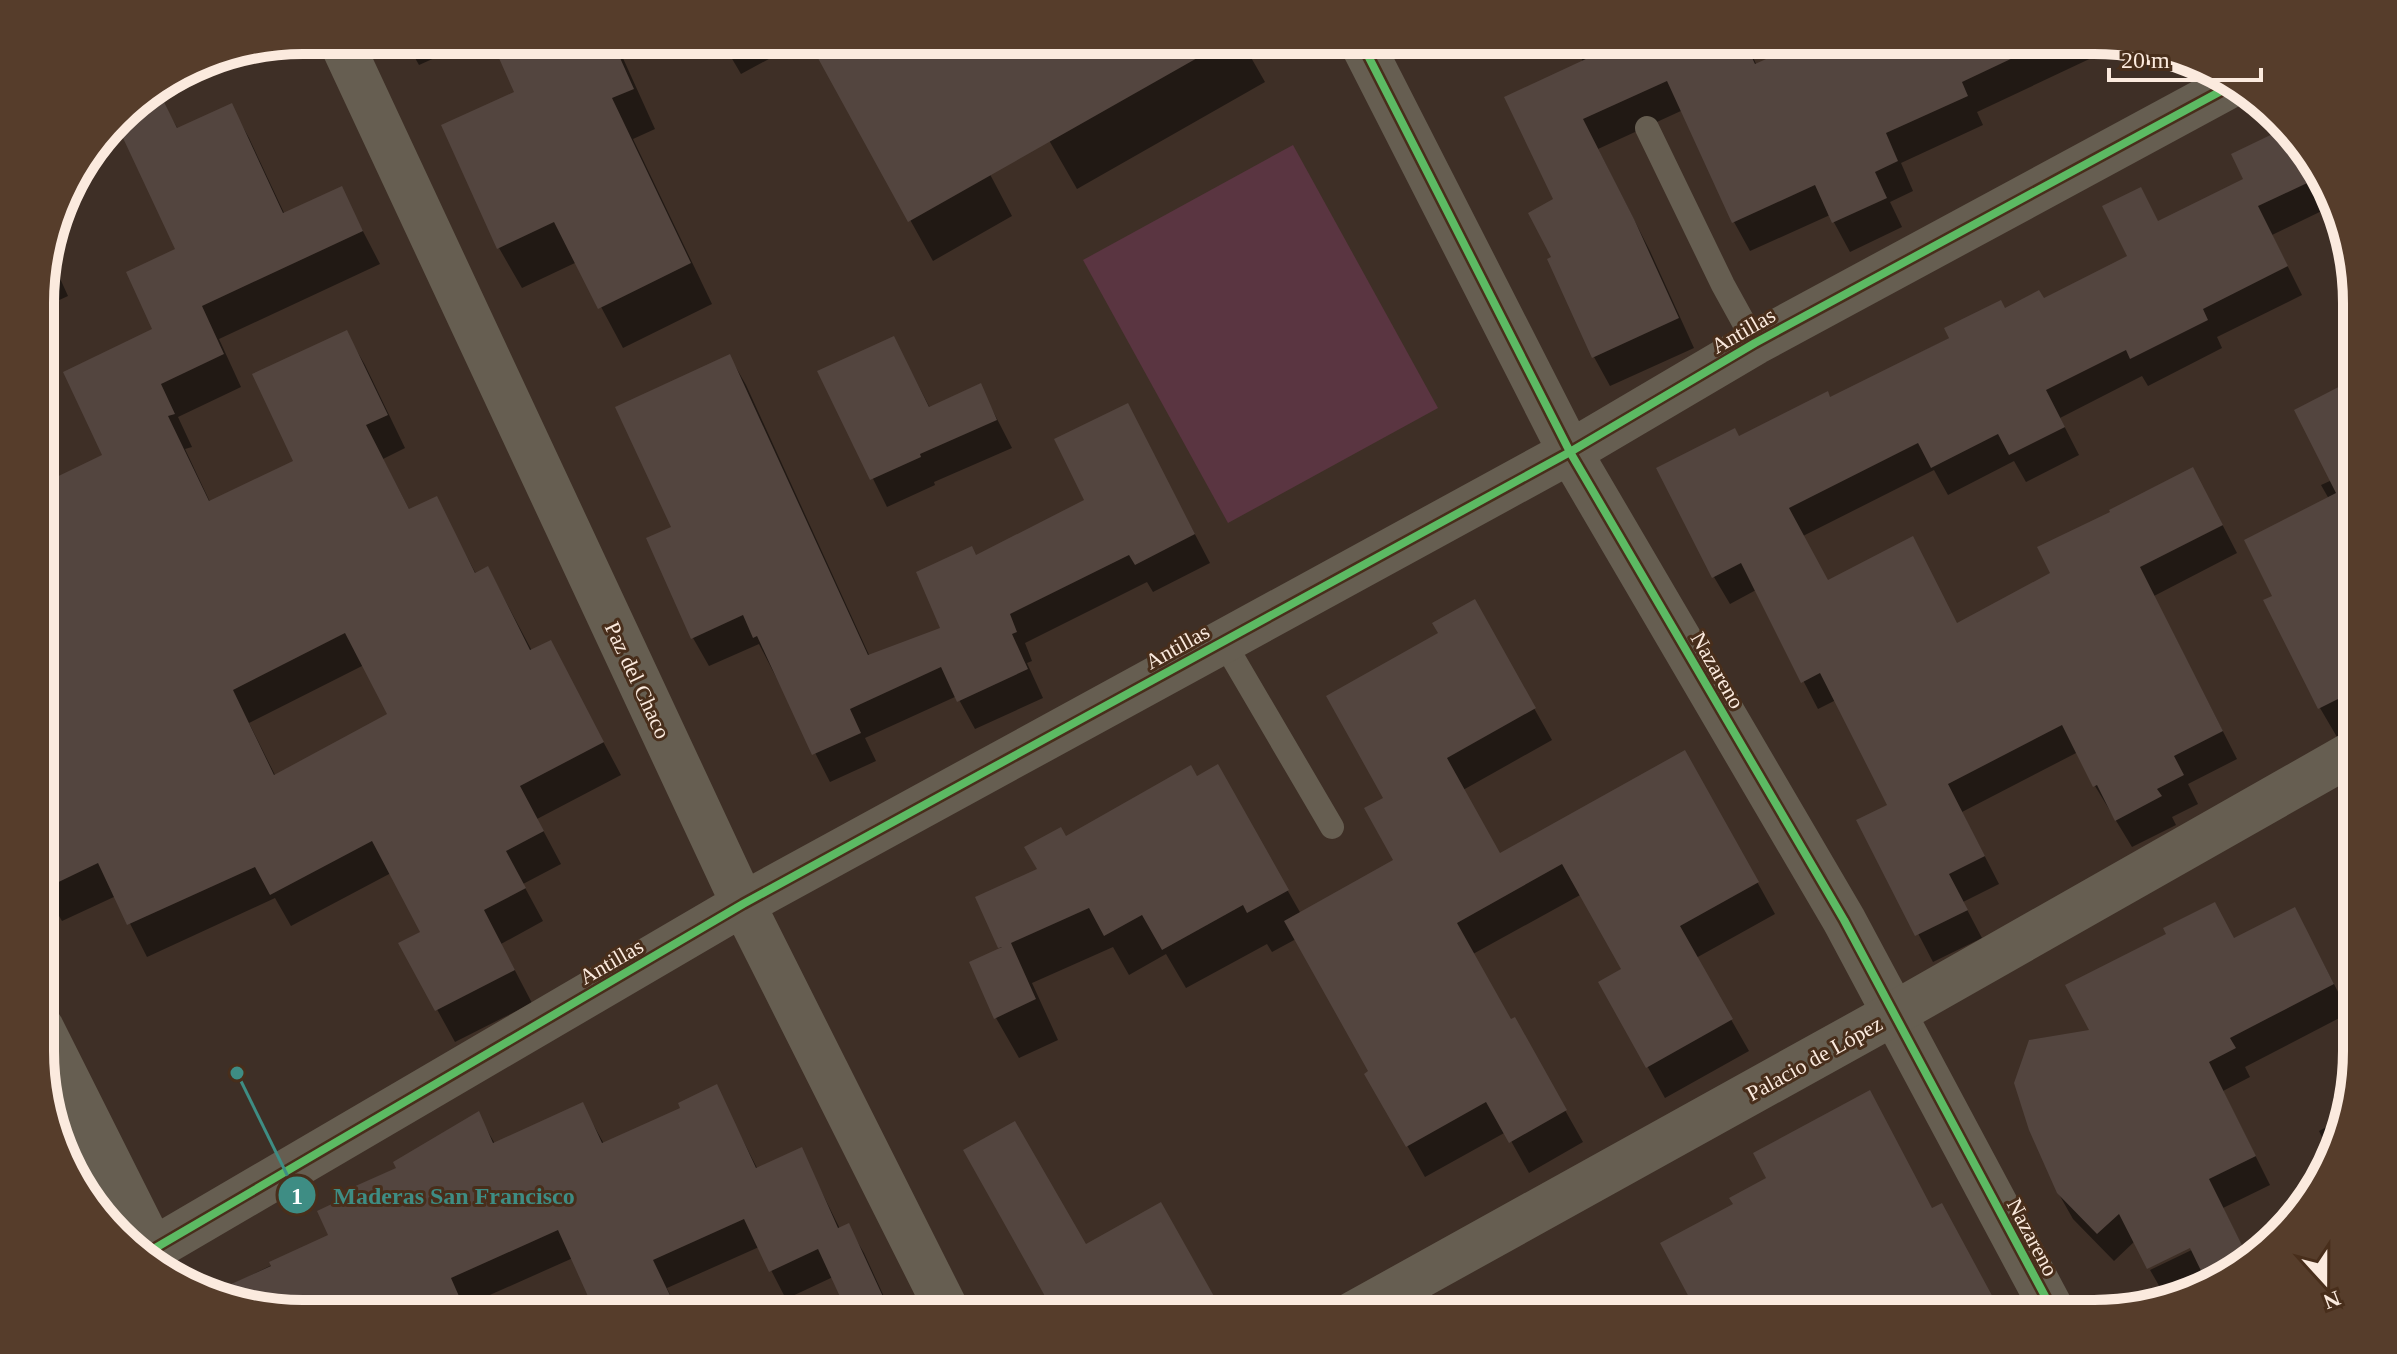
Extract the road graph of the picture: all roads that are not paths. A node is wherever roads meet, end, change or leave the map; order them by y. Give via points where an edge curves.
1 (347, 54) edge
2 (1367, 54) edge
3 (2223, 90) edge
4 (1647, 128) dead end
5 (1755, 343) junction
6 (1570, 452) junction
7 (1223, 641) junction
8 (2342, 759) edge
9 (1332, 827) dead end
10 (743, 904) junction
11 (1893, 1014) junction
12 (54, 1053) edge
13 (145, 1243) edge
14 (152, 1250) edge
15 (1378, 1299) edge
16 (2046, 1299) edge
17 (942, 1300) edge

1 - 10 street, Paz del Chaco
2 - 6 street, Nazareno
3 - 5 street, Antillas
4 - 5 lane
5 - 6 street, Antillas
6 - 7 street, Antillas
6 - 11 street, Nazareno via 1844,920
7 - 9 lane
7 - 10 street, Antillas
8 - 11 street, Palacio de López
10 - 14 street, Antillas
10 - 17 street, Paz del Chaco
11 - 15 street, Palacio de López
11 - 16 street, Nazareno
12 - 13 street

